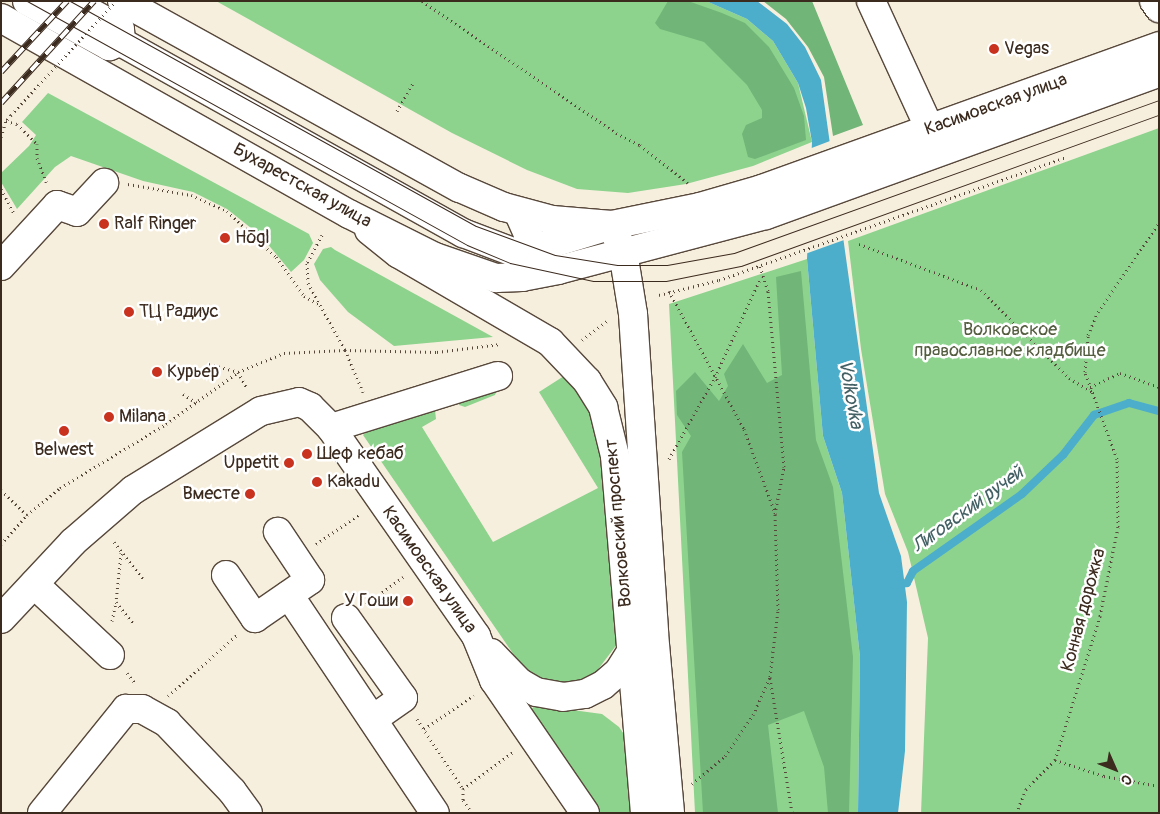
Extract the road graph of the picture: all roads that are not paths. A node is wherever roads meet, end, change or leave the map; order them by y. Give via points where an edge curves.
1 (12, 1) edge
2 (27, 1) edge
3 (70, 1) edge
4 (122, 1) edge
5 (871, 1) edge
6 (1154, 1) edge
7 (1159, 8) edge
8 (1, 13) edge
9 (1, 18) edge
10 (122, 42) junction
11 (1159, 46) edge
12 (1159, 73) edge
13 (930, 129) junction
14 (835, 177) junction
15 (104, 183) road end
16 (764, 202) junction
17 (518, 212) junction
18 (349, 214) junction
19 (612, 226) junction
20 (623, 252) junction
21 (520, 259) junction
22 (1, 266) edge
23 (498, 376) dead end
24 (330, 428) junction
25 (278, 532) dead end
26 (226, 575) dead end
27 (34, 584) junction
28 (289, 595) junction
29 (346, 618) dead end
30 (1, 619) edge
31 (476, 636) junction
32 (631, 652) junction
33 (110, 655) road end
34 (372, 719) junction
35 (42, 813) edge
36 (248, 813) edge
37 (435, 813) edge
38 (585, 813) edge
39 (644, 813) edge
40 (670, 813) edge

1 - 8 street
2 - 10 street via 109,46
3 - 10 street via 120,29
4 - 17 street via 460,188
5 - 13 street
6 - 7 street
9 - 18 street, Бухарестская улица
10 - 21 street via 463,232
11 - 13 street, Касимовская улица
12 - 14 street, Касимовская улица
13 - 14 street, Касимовская улица
14 - 16 street
15 - 22 street via 77,212 58,205
16 - 19 street via 692,210
16 - 20 street
17 - 19 street via 552,220
17 - 21 street via 528,234
18 - 21 street, Бухарестская улица via 468,271 496,278
18 - 32 street, Волковский проспект via 398,254 550,342 587,381 603,407 615,456
19 - 20 street, Волковский проспект
19 - 21 street
20 - 21 street, Бухарестская улица via 558,270
20 - 40 street, Волковский проспект via 633,314 654,633
23 - 24 street
24 - 27 street, Касимовская улица via 310,407 298,402 261,411 133,490 73,542
24 - 31 street, Касимовская улица
25 - 28 street via 310,580
26 - 28 street via 255,618
27 - 30 street, Касимовская улица
27 - 33 street
28 - 34 street
29 - 34 street via 403,698
31 - 32 street via 519,682 536,692 563,697 585,694 603,686 619,671
31 - 38 street, Касимовская улица via 494,680
32 - 39 street, Волковский проспект
34 - 37 street
35 - 36 street via 126,709 148,712 232,791

